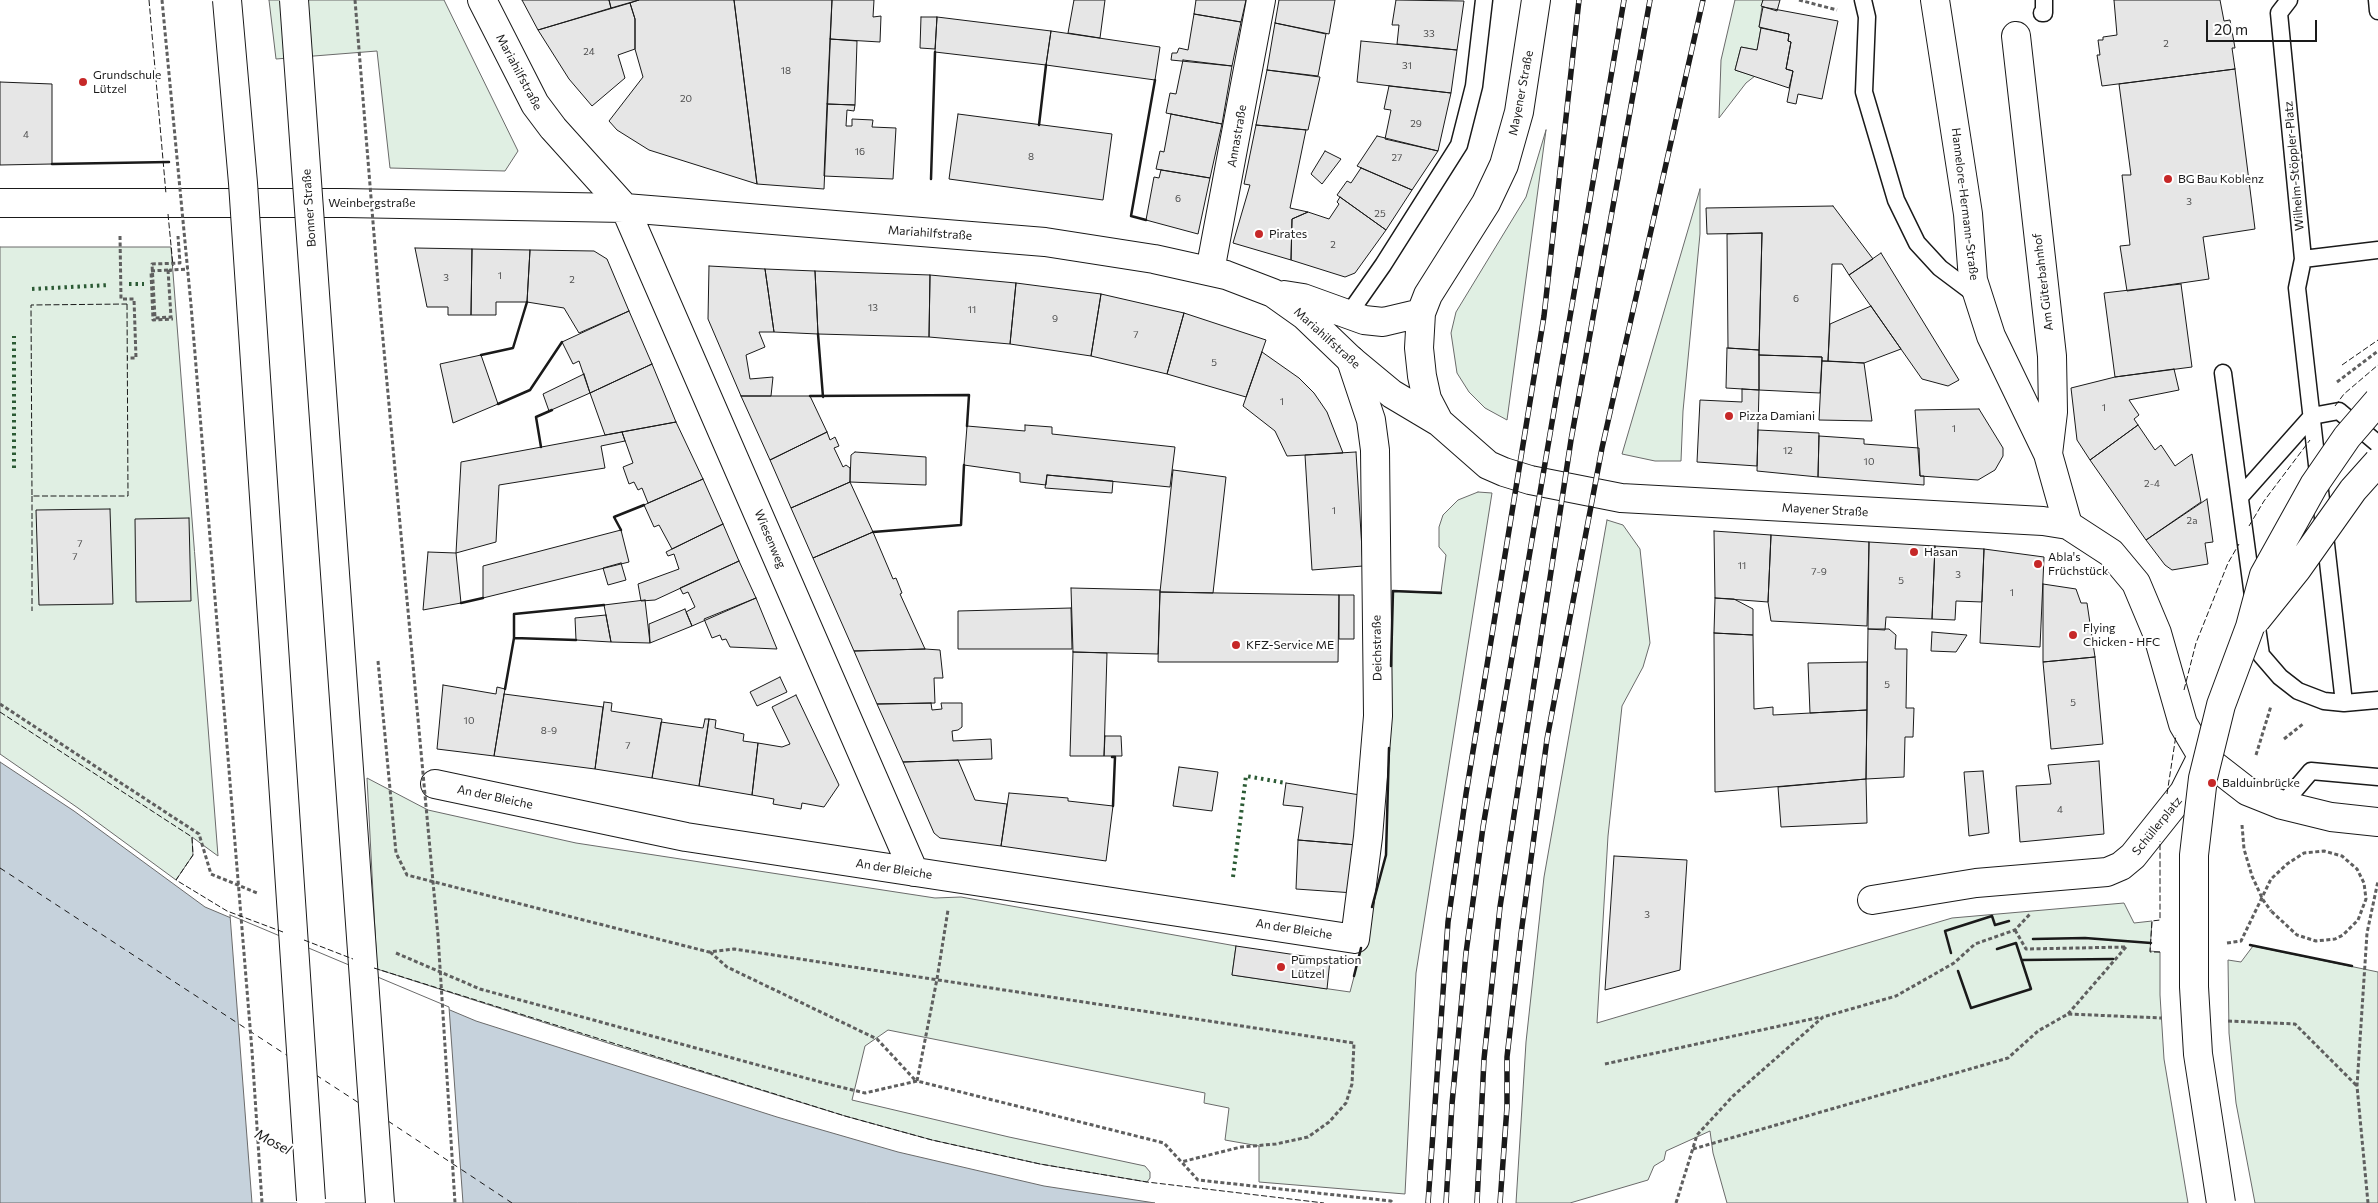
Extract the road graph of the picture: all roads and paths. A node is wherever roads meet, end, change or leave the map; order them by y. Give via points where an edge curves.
1 (162, 0) edge
2 (227, 0) edge
3 (294, 0) edge
4 (354, 0) edge
5 (482, 0) edge
6 (1261, 0) edge
7 (1484, 0) edge
8 (1536, 0) edge
9 (1799, 0) edge
10 (1863, 0) edge
11 (1935, 0) edge
12 (2289, 0) edge
13 (2377, 0) edge
14 (2378, 11) edge
15 (1867, 17) junction
16 (2016, 36) dead end
17 (120, 203) junction
18 (175, 203) junction
19 (0, 204) edge
20 (625, 208) junction
21 (2378, 250) edge
22 (2303, 259) junction
23 (188, 269) junction
24 (1210, 270) junction
25 (1273, 293) junction
26 (1978, 296) junction
27 (1421, 313) junction
28 (1348, 315) junction
29 (2378, 350) edge
30 (127, 358) dead end
31 (1351, 360) junction
32 (2224, 373) dead end
33 (2335, 383) dead end
34 (2378, 402) edge
35 (2312, 416) junction
36 (1439, 422) junction
37 (2378, 444) edge
38 (2048, 454) junction
39 (2378, 462) edge
40 (2240, 496) junction
41 (2068, 526) junction
42 (2250, 627) junction
43 (378, 661) dead end
44 (2378, 700) edge
45 (2344, 703) junction
46 (0, 704) edge
47 (2202, 756) junction
48 (2378, 777) edge
49 (435, 784) dead end
50 (2282, 805) junction
51 (2378, 822) edge
52 (914, 872) junction
53 (953, 878) junction
54 (2378, 881) edge
55 (265, 897) dead end
56 (1872, 900) dead end
57 (2271, 911) dead end
58 (1355, 939) joint
59 (2224, 944) dead end
60 (390, 950) dead end
61 (709, 952) junction
62 (938, 979) junction
63 (2068, 1014) junction
64 (1823, 1017) junction
65 (2167, 1018) dead end
66 (2226, 1021) dead end
67 (1604, 1064) dead end
68 (917, 1081) junction
69 (2357, 1086) junction
70 (1693, 1149) junction
71 (1181, 1162) junction
72 (311, 1200) dead end
73 (262, 1203) edge
74 (380, 1203) edge
75 (455, 1203) edge
76 (1393, 1203) edge
77 (1676, 1203) edge
78 (2221, 1203) edge
79 (2368, 1203) edge

1 - 23 path, bridge
2 - 72 main road, bridge via 244,193
3 - 74 main road, Bonner Straße, bridge
4 - 75 path, bridge via 438,936
5 - 20 main road, Mariahilfstraße via 535,104 552,128
6 - 24 main road, Annastraße
7 - 28 lane via 1474,86 1459,146
8 - 27 main road, Mayener Straße via 1519,112 1504,166 1486,203 1428,294
9 - 15 path
10 - 15 lane
11 - 26 main road, Hannelore-Hermann-Straße via 1968,214 1973,280
12 - 22 lane, Wilhelm-Stöppler-Platz via 2280,14
13 - 14 lane
15 - 26 lane via 1864,92 1896,200 1916,243 1940,268
16 - 38 main road, Am Güterbahnhof via 2052,356 2053,412
17 - 18 main road, Weinbergstraße
17 - 19 main road, Weinbergstraße
17 - 30 path via 120,299 134,300 136,358
18 - 20 main road, Weinbergstraße via 526,204
18 - 23 path, bridge via 180,263 152,264 152,269 153,279 155,318 171,318 168,270 160,270 151,271 153,320 172,319 170,270
20 - 24 main road, Mariahilfstraße via 1045,242
20 - 52 main road, Wiesenweg
21 - 22 lane
22 - 35 lane, Wilhelm-Stöppler-Platz via 2297,288
23 - 73 path, bridge via 252,1041
24 - 25 main road, Mariahilfstraße
25 - 28 main road via 1302,298
25 - 31 main road, Mariahilfstraße via 1304,315
26 - 38 main road, Hannelore-Hermann-Straße via 1991,336
27 - 28 main road via 1383,322
27 - 36 main road, Mayener Straße via 1419,348 1422,376 1427,398
29 - 33 path
31 - 36 main road, Mariahilfstraße via 1392,394
31 - 58 main road, Deichstraße via 1371,420 1375,450 1378,716
32 - 40 lane
34 - 42 main road, bridge via 2347,437 2288,529 2264,575
35 - 37 lane via 2339,411
35 - 40 lane
35 - 45 lane, Wilhelm-Stöppler-Platz
36 - 41 main road, Mayener Straße via 1488,465 1504,472 1621,498 2043,521
38 - 41 main road, Am Güterbahnhof
39 - 42 main road, bridge via 2353,490 2297,570
40 - 45 lane via 2260,655 2298,691 2324,701
41 - 47 main road, Mayener Straße via 2111,553 2136,583 2157,633 2182,724
42 - 78 main road, bridge via 2212,738 2194,855 2193,944 2198,1054
43 - 61 path via 396,853 407,875
44 - 45 lane
46 - 55 path via 200,834 211,874
47 - 50 main road via 2246,790
47 - 56 main road, Schüllerplatz via 2184,792 2133,856 2121,866 2107,872 1976,883
48 - 50 lane via 2311,771
49 - 52 main road, An der Bleiche via 686,837
50 - 51 main road via 2331,817
52 - 53 main road, An der Bleiche
53 - 58 main road, An der Bleiche
53 - 62 path
54 - 69 path via 2367,933
57 - 59 path, bridge via 2297,935 2316,941 2335,939 2358,920 2366,899 2364,883 2357,869 2342,856 2324,850 2304,853 2271,880 2240,941
60 - 68 path via 480,989 829,1085 865,1093
61 - 62 path via 734,949
61 - 68 path via 727,967 876,1039
62 - 68 path
62 - 71 path via 1354,1043 1352,1084 1346,1103 1329,1122 1308,1136
63 - 64 path via 2126,947 2026,949 2015,930 1975,944 1954,963 1896,996
63 - 65 path
63 - 70 path via 2038,1031 2008,1058
64 - 67 path
64 - 70 path via 1733,1096 1698,1135
66 - 69 path via 2295,1024
68 - 71 path via 1164,1144
69 - 79 path
70 - 77 path
71 - 76 path via 1198,1180

